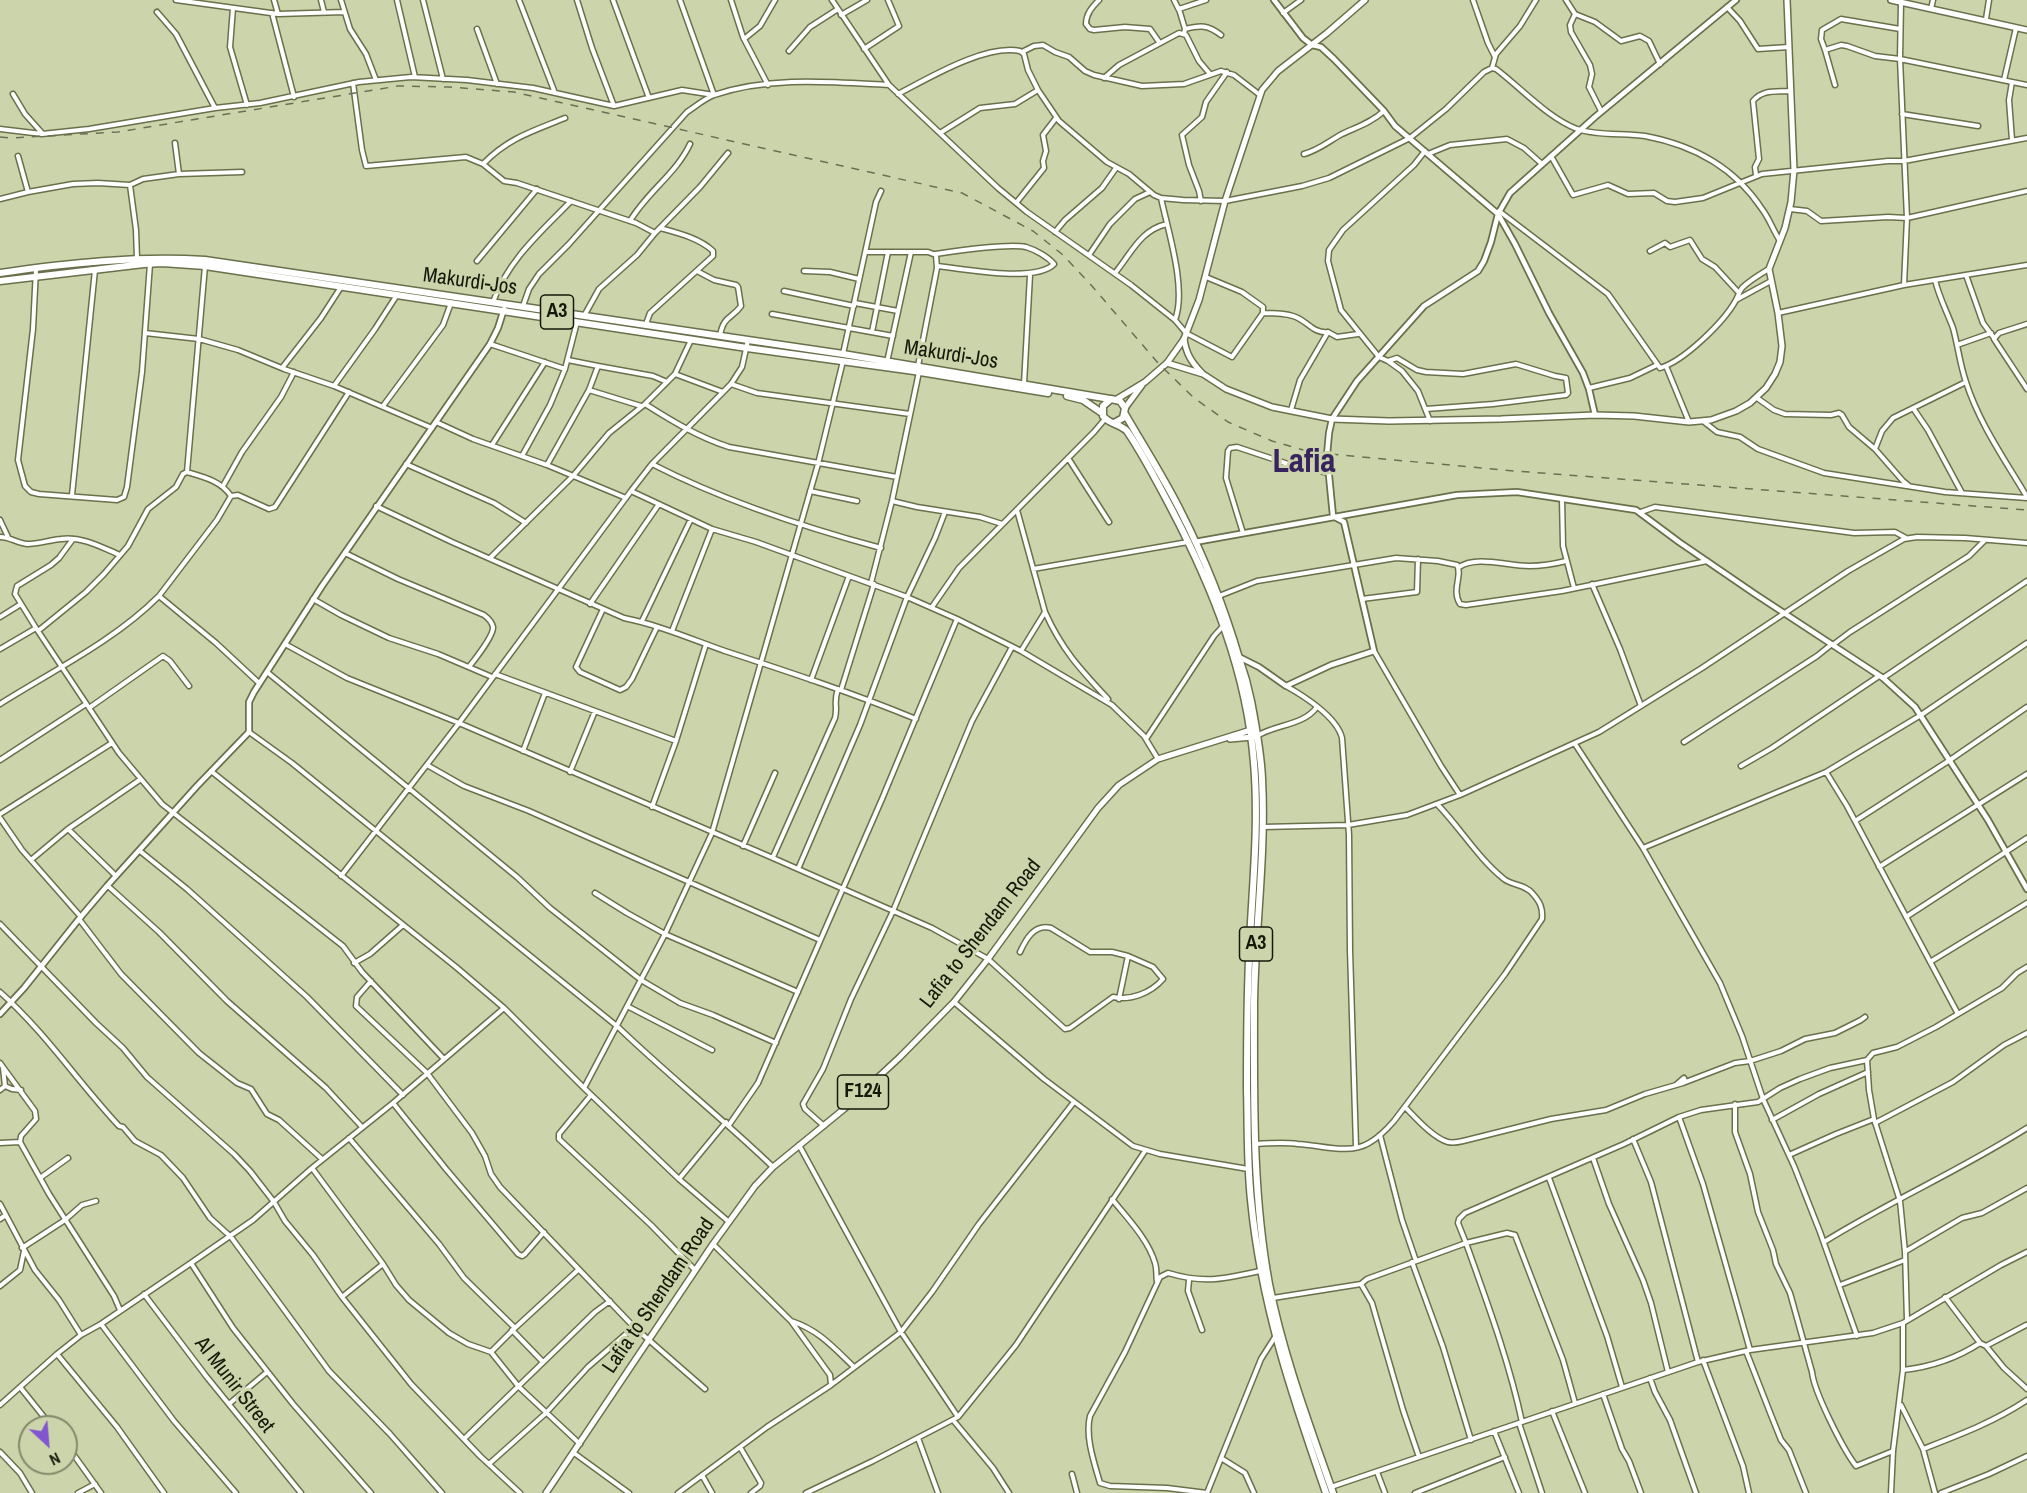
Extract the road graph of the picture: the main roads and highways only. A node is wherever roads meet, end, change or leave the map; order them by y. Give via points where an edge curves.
1 (1365, 0) edge
2 (1787, 0) edge
3 (1891, 0) edge
4 (2027, 30) edge
5 (0, 273) edge
6 (0, 281) edge
7 (504, 307) junction
8 (1185, 336) junction
9 (843, 357) junction
10 (1167, 363) junction
11 (919, 369) junction
12 (1203, 374) junction
13 (1145, 382) junction
14 (1114, 399) junction
15 (1125, 411) junction
16 (1103, 416) junction
17 (1114, 423) junction
18 (1192, 542) junction
19 (1254, 733) junction
20 (1252, 1169) junction
21 (1330, 1491) edge
22 (546, 1493) edge

1 - 8 main road via 1270,79 1260,95
2 - 12 main road via 1794,170 1785,228 1769,268 1782,346 1775,374 1757,398 1736,411 1689,422 1595,415 1332,419 1272,407 1244,397
3 - 4 main road
5 - 7 highway, Makurdi-Jos / A3 via 163,257 493,302
6 - 7 highway, Makurdi-Jos / A3 via 150,264 205,266 451,303
7 - 9 highway, Makurdi-Jos / A3 via 747,348
7 - 9 highway, Makurdi-Jos / A3 via 523,306
8 - 10 main road
8 - 12 main road via 1186,351
9 - 11 highway, Makurdi-Jos / A3
9 - 11 highway, Makurdi-Jos / A3
10 - 12 main road
10 - 13 main road
11 - 14 highway, Makurdi-Jos / A3
11 - 16 highway, Makurdi-Jos / A3 via 1070,396 1083,400
13 - 14 main road
13 - 15 main road
14 - 15 highway, A3 via 1122,402
14 - 16 highway via 1105,403
15 - 17 highway via 1121,420
15 - 18 highway, A3
16 - 17 highway, A3
17 - 18 highway, A3 via 1122,426 1134,441
18 - 19 highway, A3 via 1241,679
18 - 19 highway, A3 via 1219,596 1239,657 1251,698
19 - 20 highway, A3 via 1256,832 1248,980
19 - 20 highway, A3 via 1262,780 1263,828 1255,971 1256,1144
19 - 22 main road, Lafia to Shendam Road / F124 via 1158,759 1119,785 954,1002 900,1057 773,1167 750,1194
20 - 21 highway, A3 via 1286,1353
20 - 21 highway, A3 via 1251,1197 1260,1271 1275,1337

